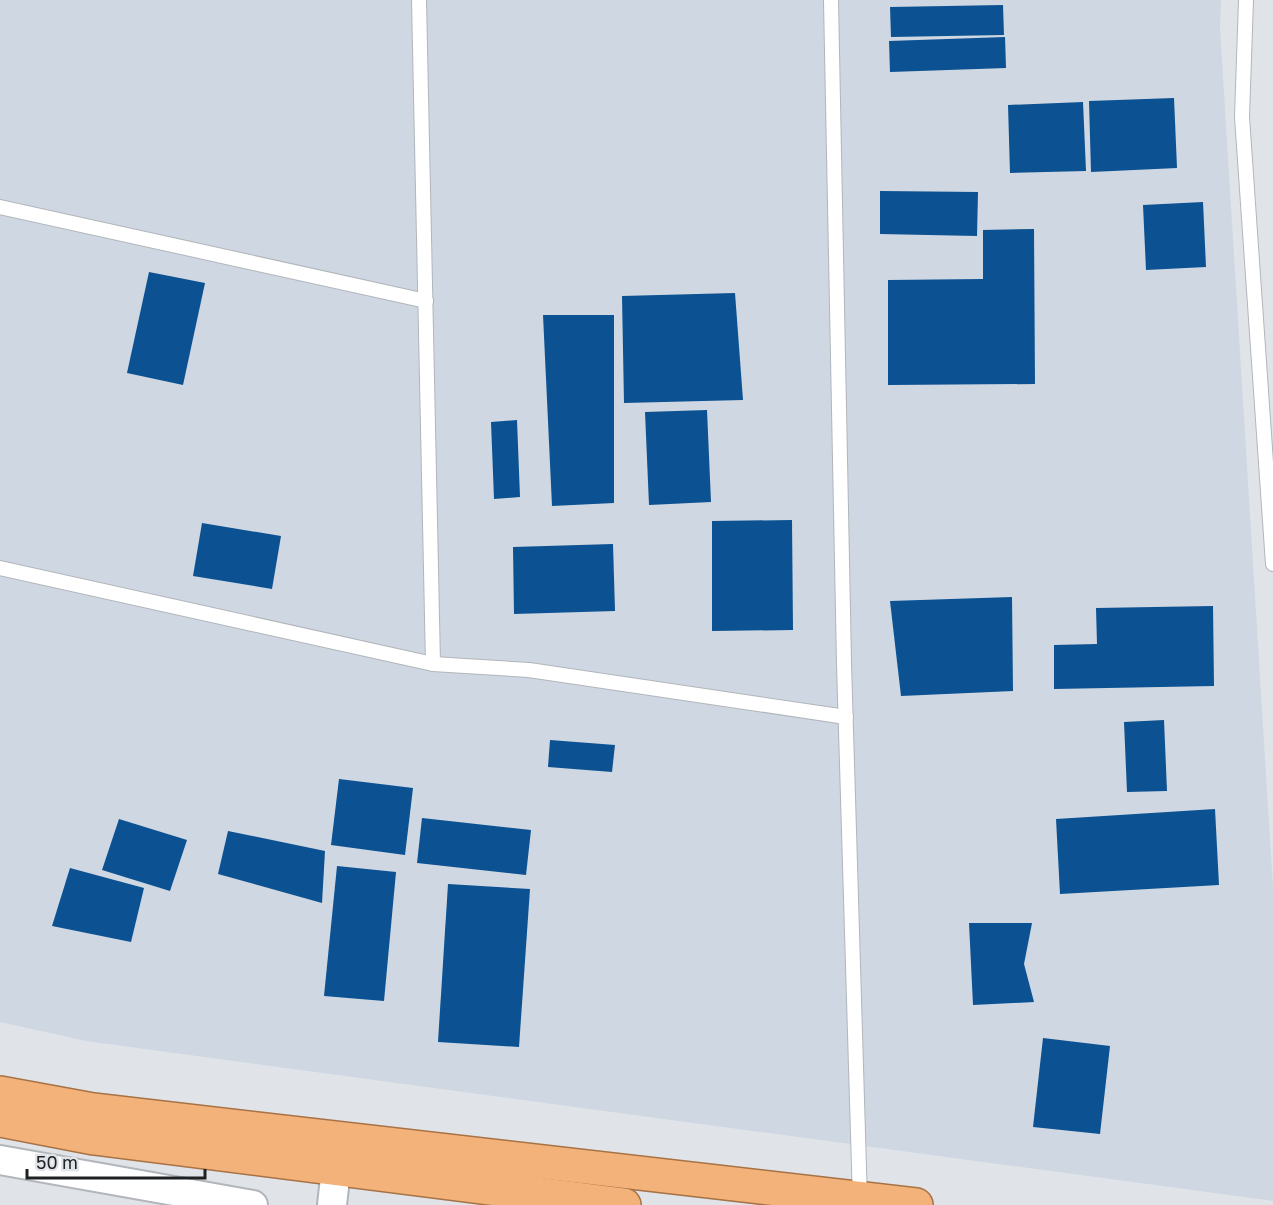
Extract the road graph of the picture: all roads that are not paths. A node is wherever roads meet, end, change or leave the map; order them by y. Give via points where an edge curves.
1 (419, 0) edge
2 (831, 0) edge
3 (1246, 0) edge
4 (0, 207) edge
5 (426, 301) junction
6 (1273, 564) edge
7 (0, 568) edge
8 (433, 664) junction
9 (846, 717) junction
10 (0, 1093) edge
11 (0, 1120) edge
12 (0, 1160) edge
13 (336, 1169) junction
14 (859, 1202) edge
15 (253, 1205) edge
16 (332, 1205) edge
17 (624, 1205) edge
18 (916, 1205) edge

1 - 5 lane
2 - 9 lane
3 - 6 lane via 1242,117
4 - 5 lane
5 - 8 lane
7 - 8 lane
8 - 9 lane via 529,670
9 - 14 lane
10 - 14 highway via 93,1110
11 - 13 highway via 94,1138
12 - 15 street
13 - 16 street
13 - 17 highway
14 - 18 highway

